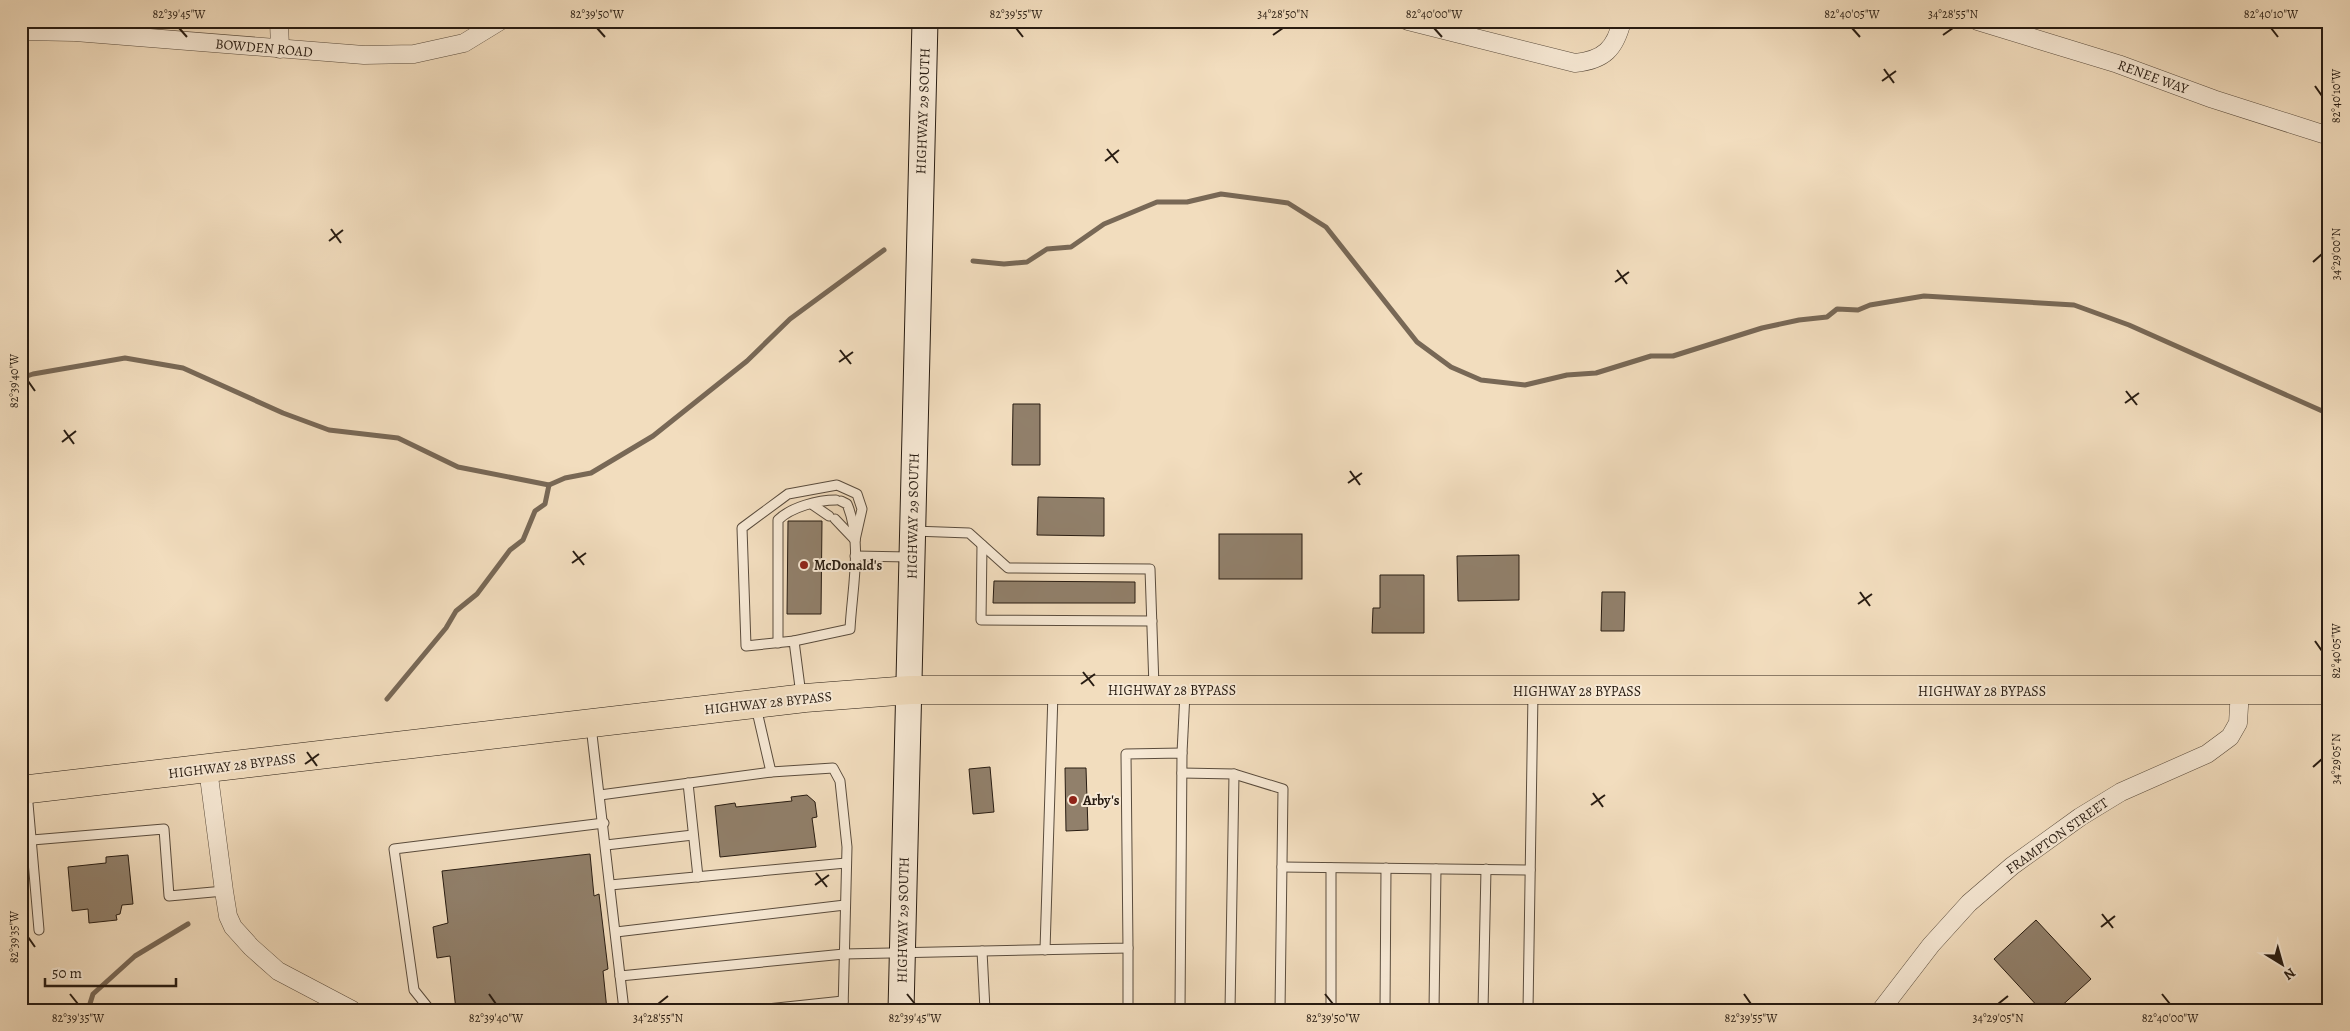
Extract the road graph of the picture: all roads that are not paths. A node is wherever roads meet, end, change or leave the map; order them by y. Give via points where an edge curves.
1 (279, 21) edge
2 (500, 21) edge
3 (925, 21) edge
4 (1408, 21) edge
5 (1622, 21) edge
6 (1977, 21) edge
7 (21, 31) edge
8 (280, 49) junction
9 (2329, 136) edge
10 (813, 505) junction
11 (912, 531) junction
12 (855, 540) junction
13 (982, 545) junction
14 (854, 556) junction
15 (912, 556) junction
16 (1152, 621) junction
17 (794, 641) junction
18 (778, 643) junction
19 (1154, 689) junction
20 (910, 690) junction
21 (1053, 690) junction
22 (1185, 690) junction
23 (2240, 690) junction
24 (2329, 690) edge
25 (1533, 691) junction
26 (801, 699) junction
27 (756, 704) junction
28 (591, 724) junction
29 (1182, 753) junction
30 (208, 769) junction
31 (771, 772) junction
32 (1182, 773) junction
33 (1234, 774) junction
34 (688, 783) junction
35 (24, 789) edge
36 (600, 795) junction
37 (604, 823) junction
38 (693, 835) junction
39 (32, 840) junction
40 (606, 845) junction
41 (846, 863) junction
42 (1282, 867) junction
43 (1331, 868) junction
44 (1386, 868) junction
45 (1436, 869) junction
46 (1486, 870) junction
47 (1530, 870) junction
48 (698, 877) junction
49 (610, 885) junction
50 (224, 892) junction
51 (845, 905) junction
52 (39, 930) dead end
53 (616, 932) junction
54 (1128, 948) junction
55 (1045, 950) junction
56 (982, 951) junction
57 (902, 952) junction
58 (844, 954) junction
59 (620, 976) junction
60 (843, 1005) edge
61 (352, 1010) edge
62 (430, 1010) edge
63 (624, 1010) edge
64 (757, 1010) edge
65 (902, 1010) edge
66 (985, 1010) edge
67 (1128, 1010) edge
68 (1180, 1010) edge
69 (1230, 1010) edge
70 (1280, 1010) edge
71 (1331, 1010) edge
72 (1385, 1010) edge
73 (1434, 1010) edge
74 (1482, 1010) edge
75 (1528, 1010) edge
76 (1880, 1010) edge

1 - 8 street
2 - 8 street, BOWDEN ROAD via 464,44 414,54 364,55
3 - 11 main road, HIGHWAY 29 SOUTH
4 - 5 street via 1575,63 1590,61 1609,50 1618,38
6 - 9 street, RENEE WAY via 2118,64 2212,99
7 - 8 street, BOWDEN ROAD via 75,32
10 - 12 lane
10 - 12 lane via 822,500 838,500 847,504 853,518
10 - 18 lane via 789,510 778,520
11 - 13 lane via 969,533
11 - 15 main road, HIGHWAY 29 SOUTH
12 - 14 lane
12 - 18 lane via 862,509 860,502 857,494 837,485 788,494 742,528 746,646
13 - 16 lane via 1008,568 1150,569
13 - 16 lane via 981,620
14 - 15 lane
14 - 17 lane via 850,629
15 - 20 main road, HIGHWAY 29 SOUTH
16 - 19 lane
17 - 18 lane
17 - 26 lane
19 - 21 highway, HIGHWAY 28 BYPASS
19 - 22 highway, HIGHWAY 28 BYPASS
20 - 21 highway, HIGHWAY 28 BYPASS
20 - 26 highway, HIGHWAY 28 BYPASS
20 - 57 main road, HIGHWAY 29 SOUTH
21 - 55 lane
22 - 25 highway, HIGHWAY 28 BYPASS
22 - 29 lane
23 - 24 highway, HIGHWAY 28 BYPASS
23 - 25 highway, HIGHWAY 28 BYPASS
23 - 76 street, FRAMPTON STREET via 2238,723 2230,737 2207,754 2121,792 2012,866 1969,903
25 - 47 lane
26 - 27 highway, HIGHWAY 28 BYPASS
27 - 28 highway, HIGHWAY 28 BYPASS
27 - 31 lane
28 - 30 highway, HIGHWAY 28 BYPASS
28 - 36 lane
29 - 32 lane
29 - 54 lane via 1126,754
30 - 35 highway, HIGHWAY 28 BYPASS
30 - 50 street
31 - 34 lane
31 - 41 lane via 833,768 840,781
32 - 33 lane
32 - 68 lane
33 - 42 lane via 1283,789
33 - 69 lane
34 - 36 lane
34 - 38 lane
35 - 39 lane
36 - 37 lane
37 - 40 lane
37 - 62 lane via 394,849 414,990
38 - 40 lane
38 - 48 lane
39 - 50 lane via 164,829 169,896
39 - 52 lane
40 - 49 lane
41 - 48 lane
41 - 51 lane
42 - 43 lane
42 - 70 lane
43 - 44 lane
43 - 71 lane
44 - 45 lane
44 - 72 lane
45 - 46 lane
45 - 73 lane
46 - 47 lane
46 - 74 lane
47 - 75 lane
48 - 49 lane
49 - 53 lane
50 - 61 street via 233,927 251,947 278,971
51 - 53 lane
51 - 58 lane
53 - 59 lane
54 - 55 lane
54 - 67 lane
55 - 56 lane
56 - 57 lane
56 - 66 lane
57 - 58 lane
57 - 65 main road, HIGHWAY 29 SOUTH
58 - 59 lane
58 - 60 lane
59 - 63 lane
60 - 64 lane

